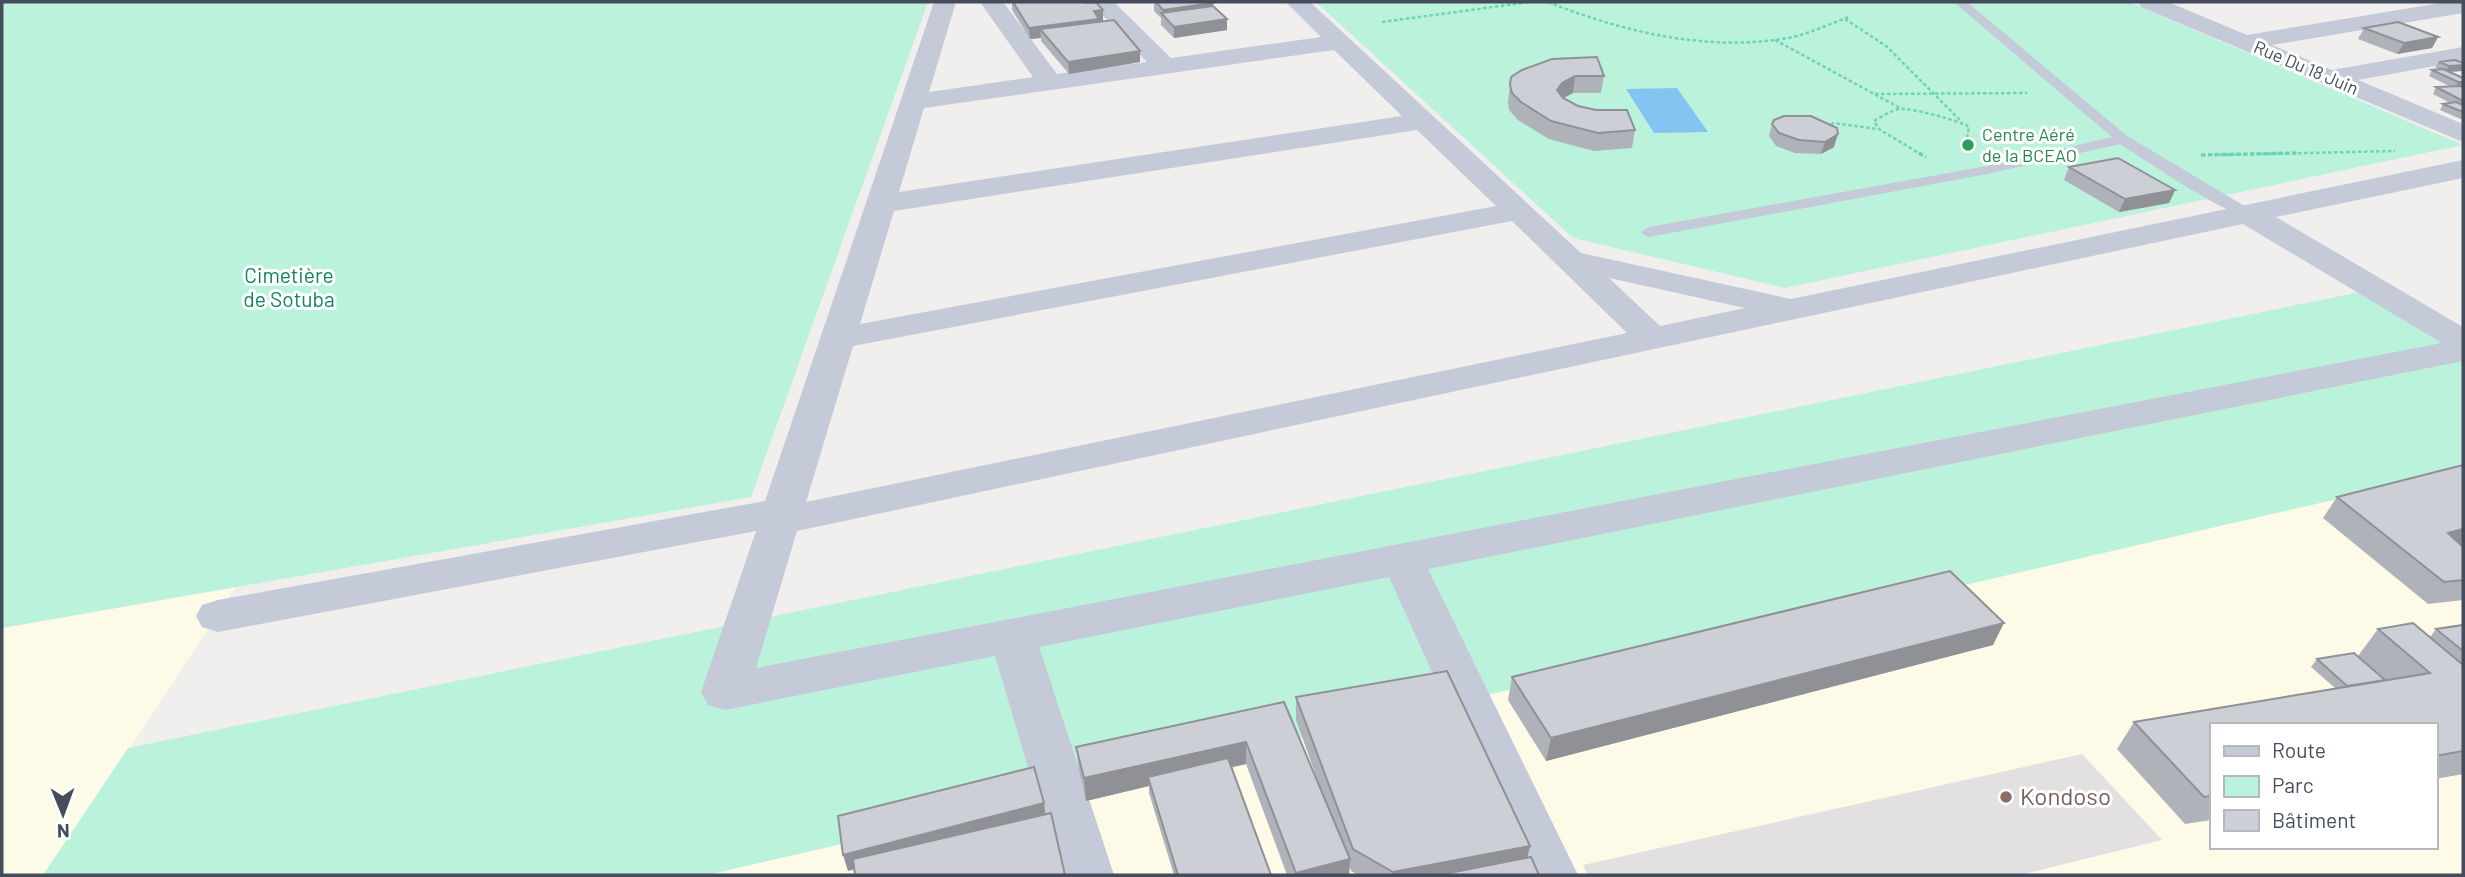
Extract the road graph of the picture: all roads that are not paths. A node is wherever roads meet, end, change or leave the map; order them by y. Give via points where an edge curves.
1 (945, 2) edge
2 (991, 2) edge
3 (1101, 2) edge
4 (1297, 2) edge
5 (1960, 2) edge
6 (2149, 2) edge
7 (2463, 6) edge
8 (1340, 42) junction
9 (2246, 43) junction
10 (2463, 54) edge
11 (1166, 67) junction
12 (2329, 78) junction
13 (1050, 83) junction
14 (913, 103) junction
15 (1423, 121) junction
16 (2463, 134) edge
17 (2122, 139) junction
18 (2459, 172) edge
19 (880, 204) junction
20 (1519, 211) junction
21 (2248, 214) junction
22 (1649, 232) dead end
23 (1570, 260) junction
24 (1793, 309) junction
25 (838, 338) junction
26 (1653, 338) junction
27 (2463, 341) edge
28 (2463, 350) edge
29 (781, 516) junction
30 (1402, 559) junction
31 (218, 616) dead end
32 (1012, 635) junction
33 (1087, 875) edge
34 (1551, 875) edge

1 - 14 street
2 - 13 street
3 - 11 street
4 - 8 street
5 - 17 lane
6 - 9 street, Rue Du 18 Juin
7 - 9 street
8 - 11 street
8 - 15 street
9 - 12 street, Rue Du 18 Juin
10 - 12 street
11 - 13 street
12 - 16 street, Rue Du 18 Juin
13 - 14 street
14 - 19 street
15 - 19 street
15 - 20 street
17 - 21 lane
17 - 22 lane
18 - 21 street
19 - 25 street
20 - 23 street
20 - 25 street
21 - 24 street
21 - 27 street
23 - 24 street
23 - 26 street
24 - 26 street
25 - 29 street
26 - 29 street
28 - 30 street
29 - 31 street
29 - 32 street via 724,692
30 - 32 street
30 - 34 street
32 - 33 street

